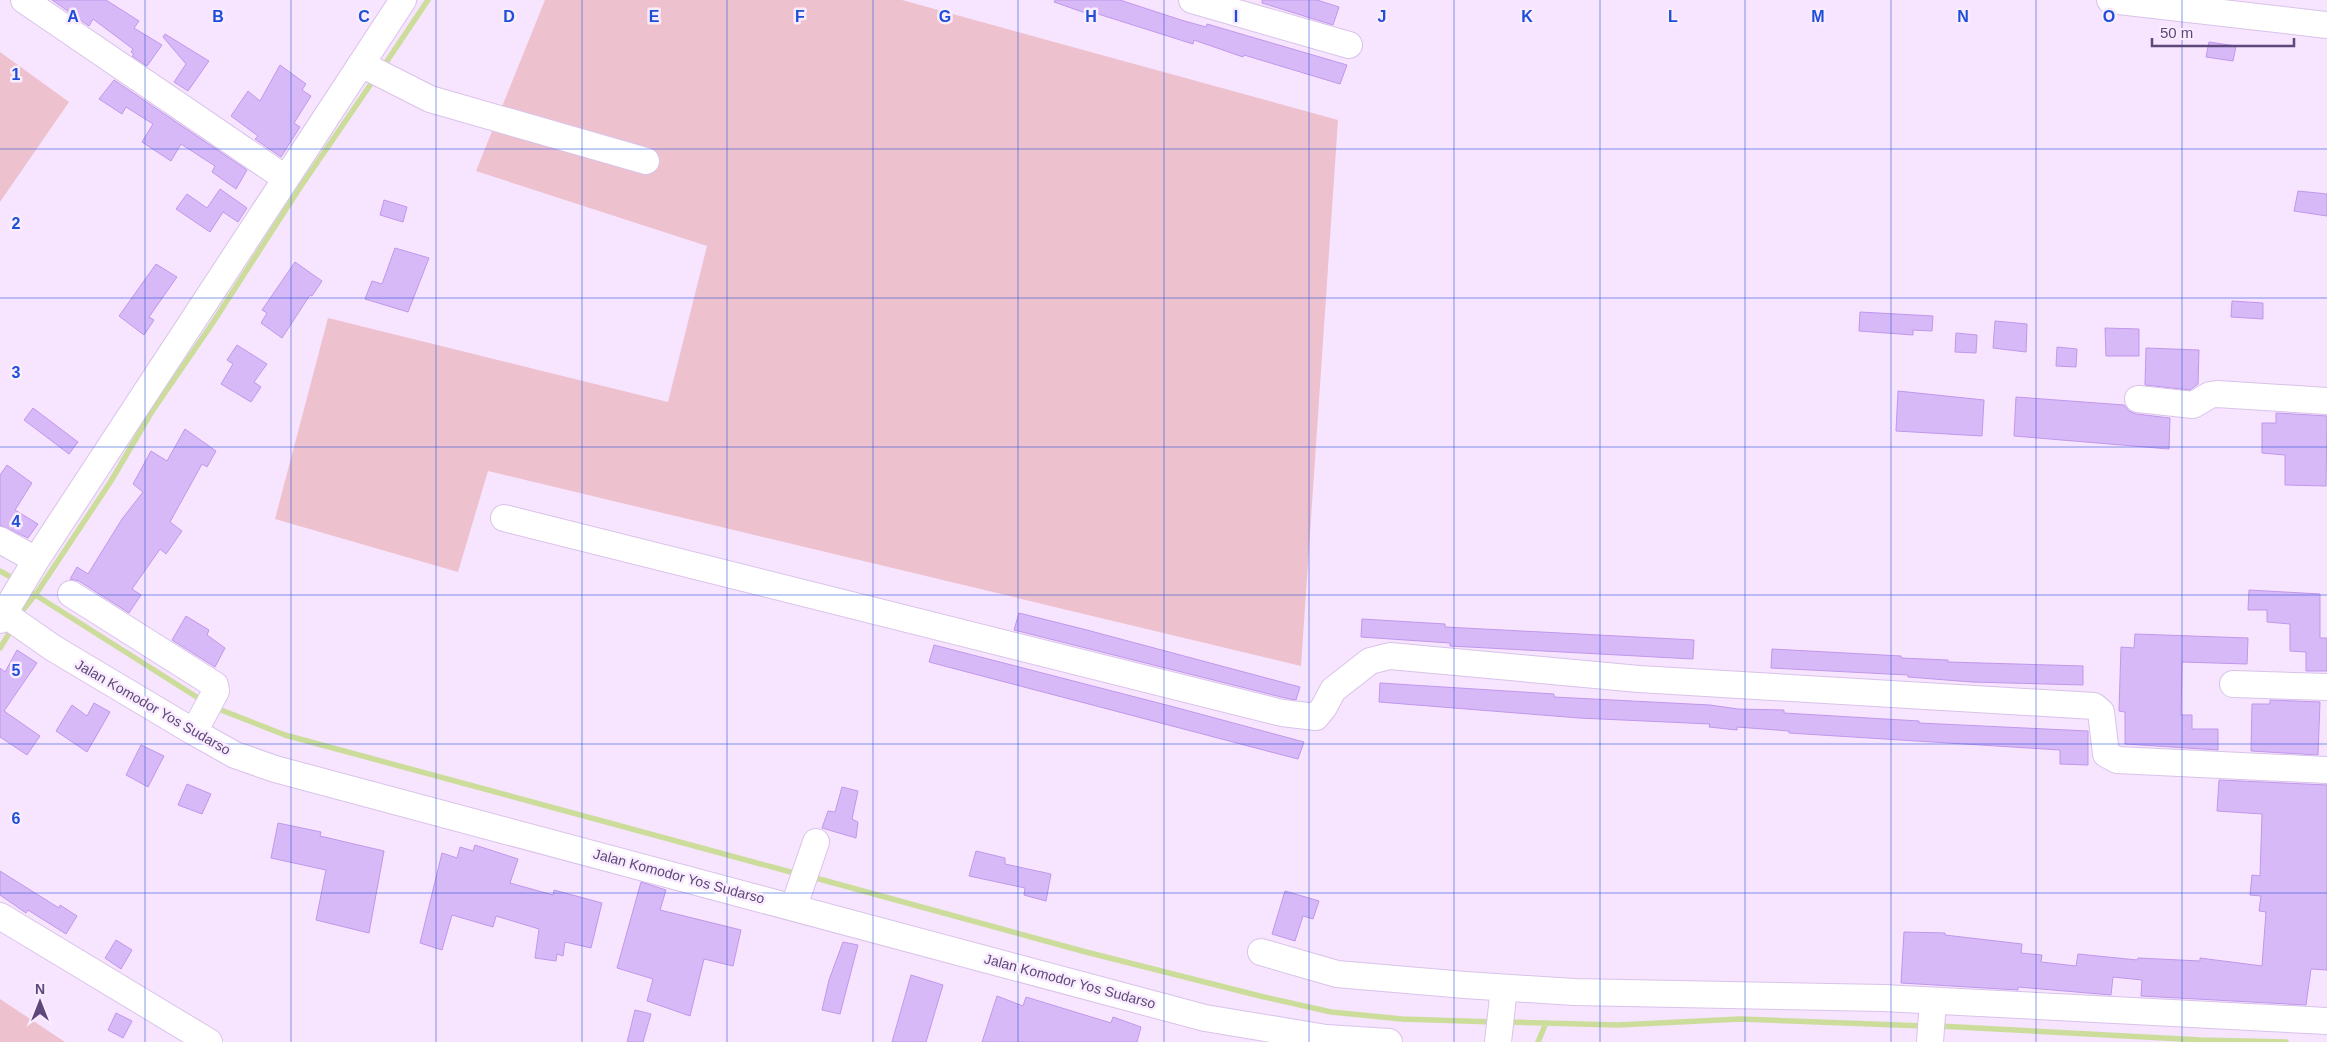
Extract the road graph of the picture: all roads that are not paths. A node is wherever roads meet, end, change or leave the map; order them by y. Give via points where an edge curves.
1 (24, 0) edge
2 (403, 0) edge
3 (1192, 0) edge
4 (2110, 0) edge
5 (2327, 25) edge
6 (1349, 45) dead end
7 (364, 65) junction
8 (646, 161) dead end
9 (286, 178) junction
10 (2138, 399) dead end
11 (2327, 401) edge
12 (504, 518) dead end
13 (0, 540) edge
14 (36, 560) junction
15 (71, 594) dead end
16 (1, 615) edge
17 (2233, 684) dead end
18 (2327, 687) edge
19 (198, 725) junction
20 (2327, 770) edge
21 (813, 852) dead end
22 (797, 897) junction
23 (0, 916) edge
24 (1261, 952) dead end
25 (1504, 994) junction
26 (1933, 1005) junction
27 (2327, 1021) edge
28 (1499, 1038) edge
29 (1931, 1040) edge
30 (209, 1042) edge
31 (1389, 1042) edge

1 - 9 street
2 - 7 street
3 - 6 street
4 - 5 street
7 - 8 street via 430,99
7 - 9 street
9 - 14 street
10 - 11 street via 2193,405 2217,394
12 - 20 street via 1282,713 1316,716 1333,690 1370,661 1390,656 1640,679 2094,706 2101,712 2106,754 2117,760
13 - 14 street
14 - 16 street
15 - 19 street via 215,685
16 - 19 street, Jalan Komodor Yos Sudarso via 53,648
17 - 18 street
19 - 22 street, Jalan Komodor Yos Sudarso via 235,755 275,769
21 - 22 street
22 - 31 street, Jalan Komodor Yos Sudarso via 1205,1018 1326,1038
23 - 30 street
24 - 25 street via 1337,974
25 - 26 street via 1574,992
25 - 28 street
26 - 27 street
26 - 29 street

